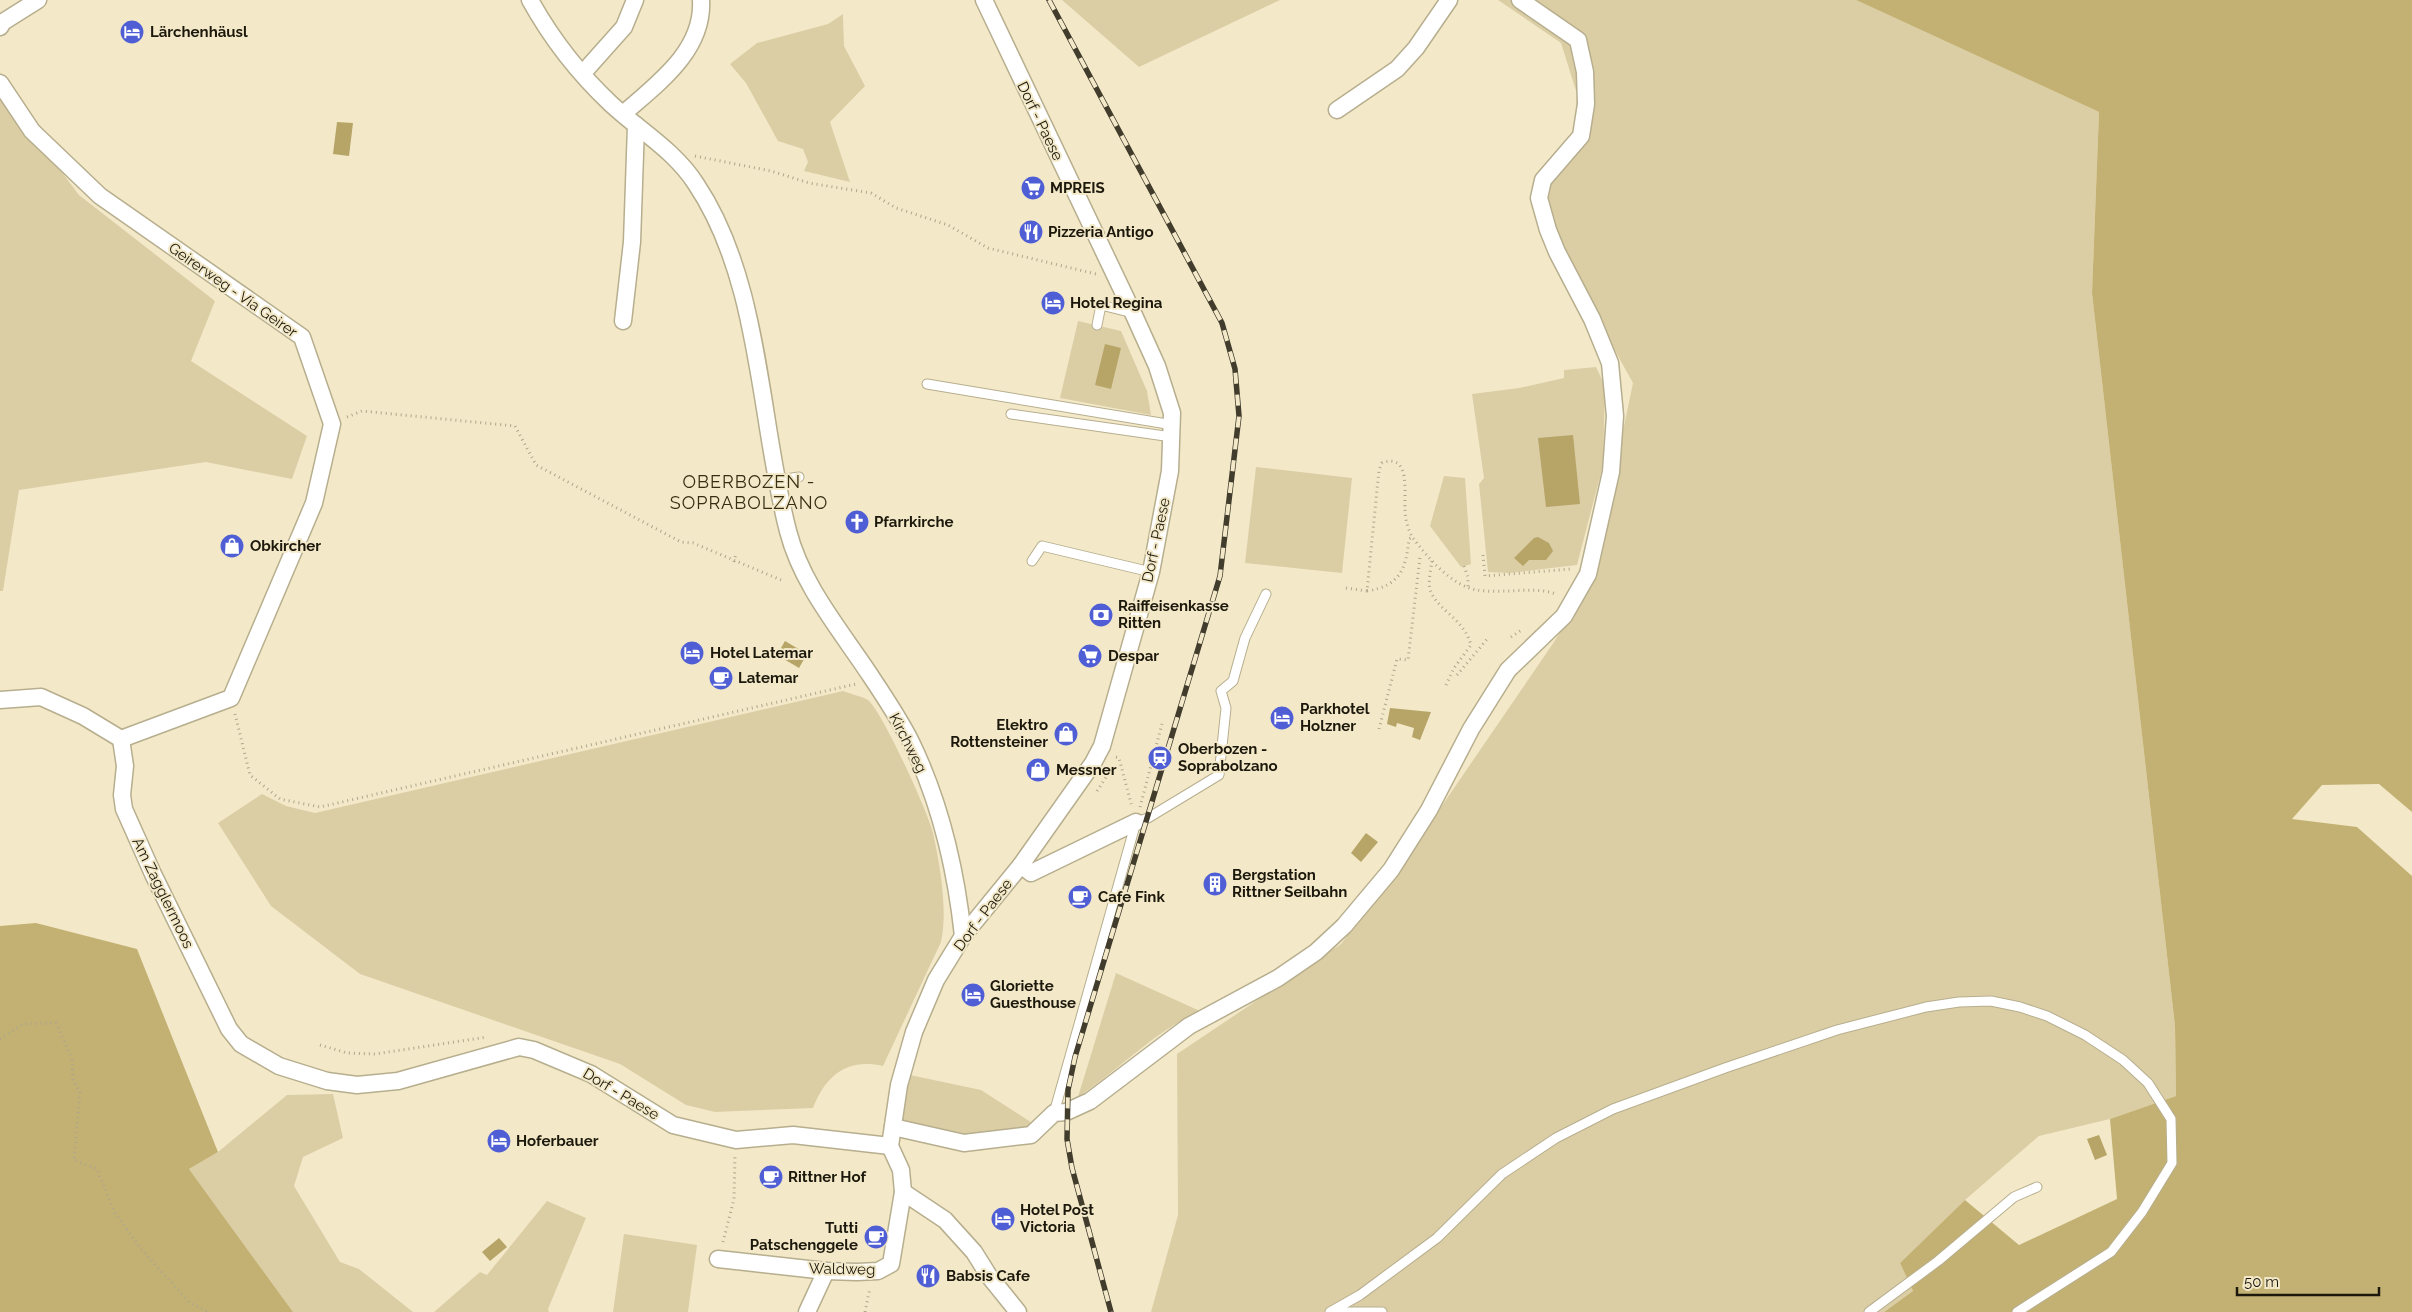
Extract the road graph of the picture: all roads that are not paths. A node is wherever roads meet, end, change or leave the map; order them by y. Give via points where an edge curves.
1 (38, 0) edge
2 (530, 0) edge
3 (635, 0) edge
4 (701, 0) edge
5 (984, 0) edge
6 (1449, 0) edge
7 (1520, 0) edge
8 (0, 27) edge
9 (583, 73) junction
10 (0, 83) edge
11 (1337, 110) dead end
12 (623, 114) junction
13 (636, 125) junction
14 (1133, 313) junction
15 (623, 322) dead end
16 (1097, 325) dead end
17 (926, 384) dead end
18 (1011, 414) dead end
19 (1173, 431) junction
20 (799, 477) dead end
21 (778, 480) junction
22 (1032, 562) dead end
23 (1151, 572) junction
24 (1266, 594) dead end
25 (0, 700) edge
26 (121, 739) junction
27 (1136, 822) junction
28 (1021, 865) junction
29 (963, 936) junction
30 (357, 1085) joint
31 (1054, 1113) junction
32 (892, 1127) junction
33 (890, 1146) junction
34 (2037, 1187) dead end
35 (903, 1192) junction
36 (718, 1259) road end
37 (826, 1271) junction
38 (807, 1312) edge
39 (1018, 1312) edge
40 (1330, 1312) edge
41 (1382, 1312) edge
42 (1869, 1312) edge
43 (2017, 1312) edge

1 - 8 street
2 - 9 street, Kirchweg via 549,34
3 - 9 street via 624,27
4 - 12 street via 695,33 684,56 670,73
5 - 14 street, Dorf - Paese
6 - 11 street via 1416,48 1397,69
7 - 31 street via 1578,40 1585,72 1586,104 1581,136 1543,180 1540,198 1557,252 1592,319 1610,363 1614,416 1611,472 1589,568 1564,616 1508,670 1471,729 1429,810 1391,870 1344,926 1316,952 1278,978 1188,1026 1090,1100 1066,1112
9 - 12 street, Kirchweg
10 - 26 street, Geirerweg - Via Geirer via 32,131 100,196 302,337 332,424 314,503 231,698
12 - 13 street, Kirchweg
13 - 15 street via 632,242
13 - 21 street, Kirchweg via 668,150 696,183 722,230 751,324
14 - 16 lane via 1101,305
14 - 19 street, Dorf - Paese via 1157,366 1172,413
17 - 19 lane
18 - 19 lane
19 - 23 street, Dorf - Paese via 1170,472
20 - 21 lane
21 - 29 street, Kirchweg via 788,532 802,572 874,680 910,741 934,798 953,872
22 - 23 lane via 1042,546
23 - 28 street, Dorf - Paese via 1102,746
24 - 27 lane via 1246,638 1232,681 1221,691 1226,708 1219,775
25 - 26 street via 41,697 83,716
26 - 30 street, Am Zagglermoos via 125,766 124,809 230,1029 242,1044 279,1066 327,1081
27 - 28 street via 1031,873
27 - 31 lane
28 - 29 street, Dorf - Paese
29 - 32 street, Dorf - Paese via 936,980 914,1032 899,1085
30 - 33 street, Dorf - Paese via 398,1081 519,1047 591,1074 673,1125 736,1140 793,1135
31 - 32 street via 1031,1135 964,1143
32 - 33 street, Dorf - Paese
33 - 35 street via 901,1170
34 - 42 lane via 2014,1197
35 - 37 street, Waldweg via 891,1264 878,1271
35 - 39 street via 945,1220 974,1252
36 - 37 street, Waldweg
37 - 38 street
40 - 41 lane
40 - 43 lane via 1360,1295 1437,1238 1502,1174 1556,1138 1613,1109 1838,1030 1926,1008 1991,1001 2047,1016 2123,1060 2148,1083 2171,1119 2172,1163 2142,1212 2111,1252

